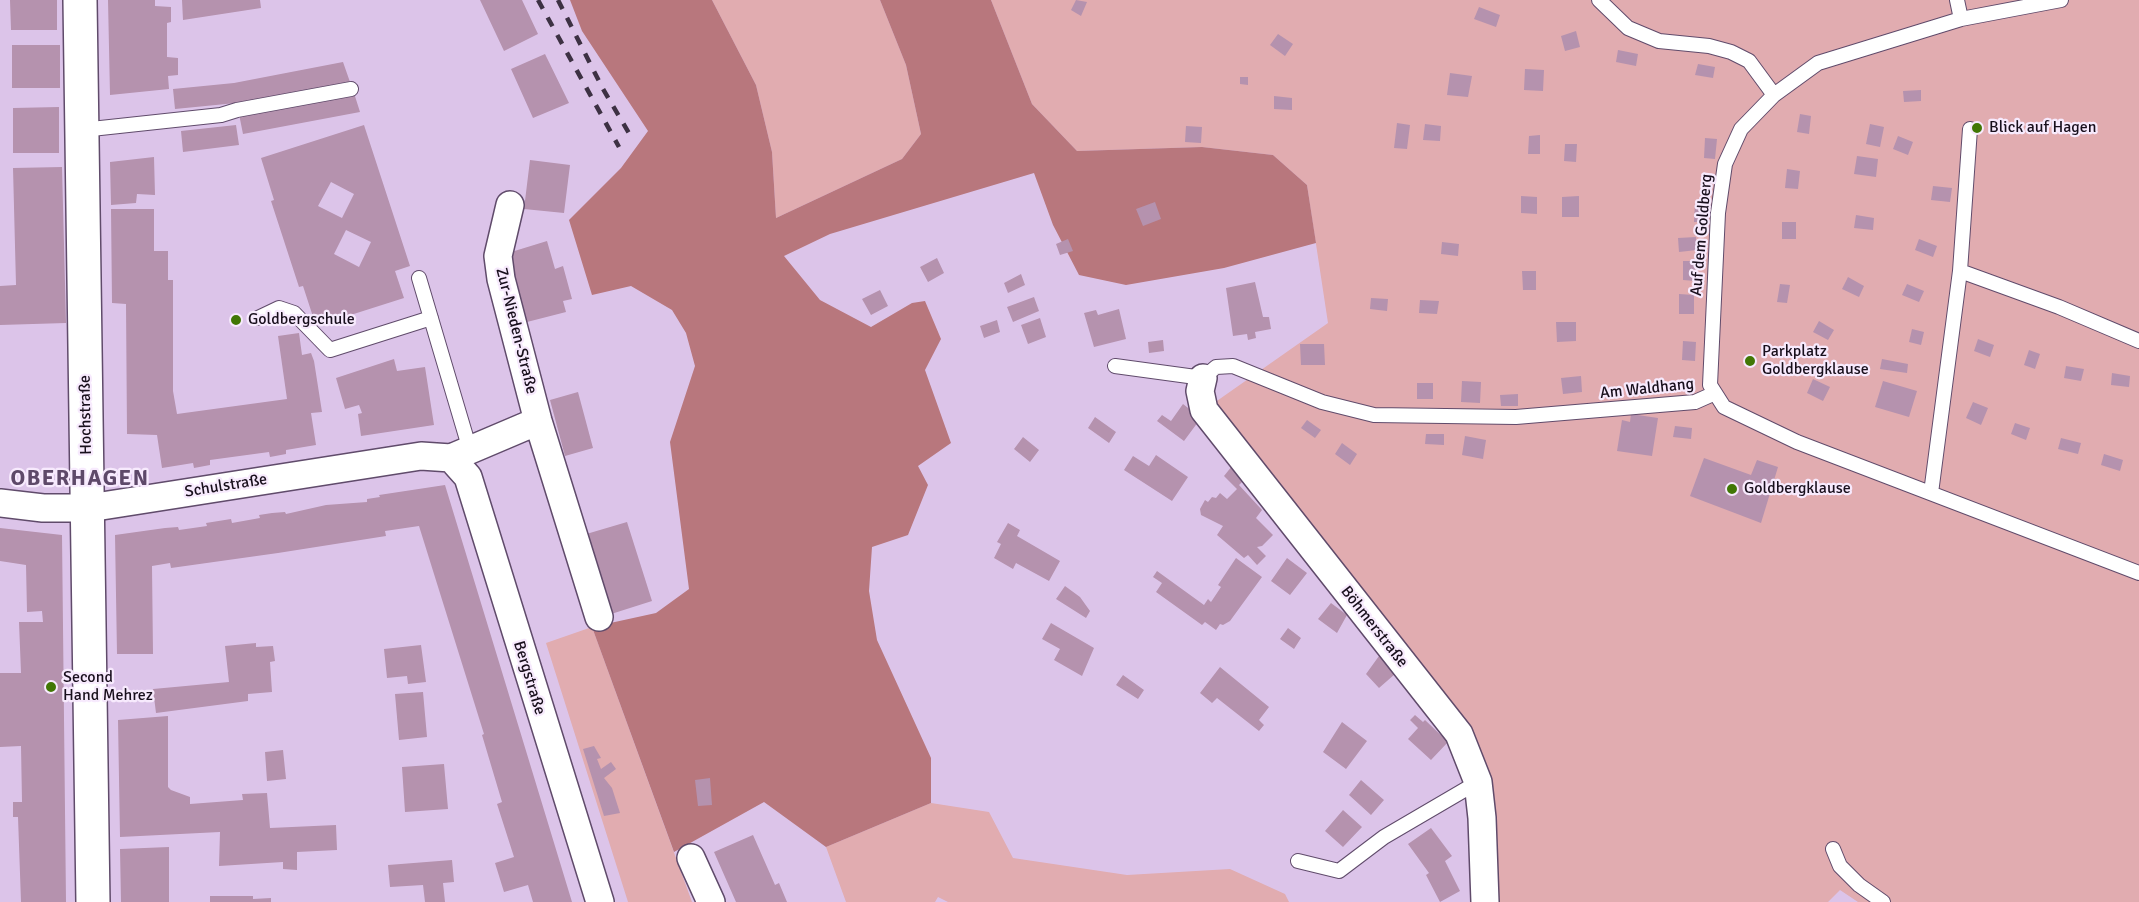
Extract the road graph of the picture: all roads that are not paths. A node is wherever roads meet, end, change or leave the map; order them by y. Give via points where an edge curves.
1 (80, 0) edge
2 (1599, 0) edge
3 (1957, 0) edge
4 (2061, 0) edge
5 (1960, 19) junction
6 (351, 89) dead end
7 (1774, 95) junction
8 (1970, 129) dead end
9 (82, 130) junction
10 (510, 205) dead end
11 (1960, 271) junction
12 (419, 278) dead end
13 (258, 318) dead end
14 (431, 318) junction
15 (2139, 341) edge
16 (1115, 366) dead end
17 (1203, 378) junction
18 (1713, 394) junction
19 (538, 421) junction
20 (461, 454) junction
21 (1931, 493) junction
22 (0, 504) edge
23 (88, 508) junction
24 (2139, 573) edge
25 (599, 617) dead end
26 (1478, 782) junction
27 (1833, 849) dead end
28 (690, 858) dead end
29 (1298, 861) dead end
30 (93, 902) edge
31 (600, 902) edge
32 (711, 902) edge
33 (1485, 902) edge
34 (1884, 902) edge

1 - 9 street, Hochstraße
2 - 7 lane via 1628,28 1659,41 1709,46 1749,61
3 - 5 lane
4 - 5 lane, Auf dem Goldberg
5 - 7 lane, Auf dem Goldberg via 1818,63
6 - 9 lane via 222,115
7 - 18 lane, Auf dem Goldberg via 1741,129 1725,164 1718,213 1709,375
8 - 11 lane
9 - 23 street, Hochstraße
10 - 19 street, Zur-Nieden-Straße via 498,256
11 - 15 lane
11 - 21 lane
12 - 14 lane
13 - 14 lane via 279,308 294,313 330,350
14 - 20 lane
16 - 17 lane
17 - 18 lane, Am Waldhang via 1216,367 1233,366 1347,410 1455,418 1516,417 1695,402
17 - 26 street, Böhmerstraße via 1200,391 1204,410 1458,734
18 - 21 lane, Am Waldhang via 1724,407 1768,429
19 - 20 street
19 - 25 street, Zur-Nieden-Straße
20 - 23 street, Schulstraße via 421,456
20 - 31 street, Bergstraße
21 - 24 lane, Am Waldhang
22 - 23 street, Schulstraße
23 - 30 street, Hochstraße
26 - 29 lane via 1384,837 1339,871
26 - 33 street, Böhmerstraße
27 - 34 lane via 1840,866
28 - 32 street

